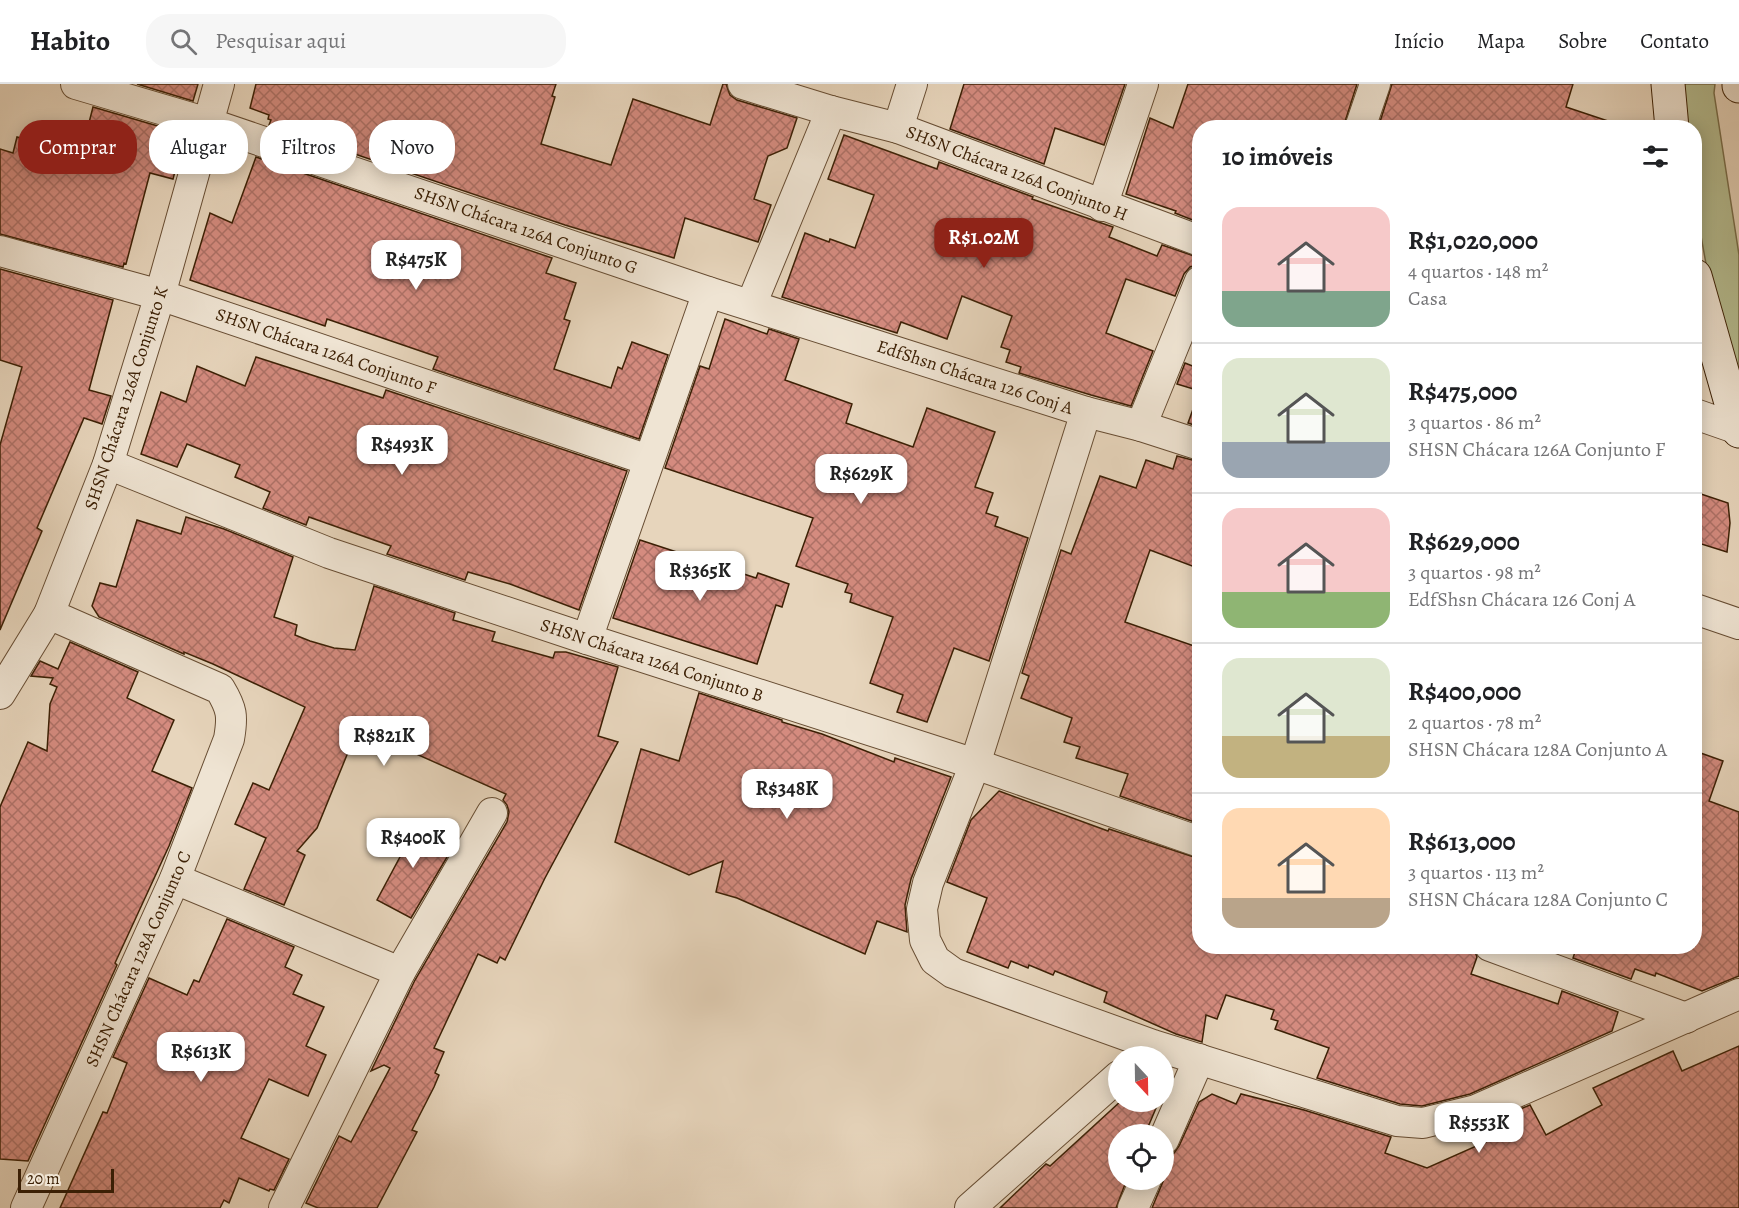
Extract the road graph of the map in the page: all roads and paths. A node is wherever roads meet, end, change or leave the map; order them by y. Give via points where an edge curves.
1 (76, 84) edge
2 (219, 84) edge
3 (743, 84) edge
4 (912, 84) edge
5 (1143, 84) edge
6 (1375, 84) edge
7 (1668, 84) edge
8 (831, 111) junction
9 (198, 120) edge
10 (209, 120) edge
11 (1363, 120) edge
12 (1671, 120) edge
13 (898, 128) junction
14 (248, 137) edge
15 (194, 174) edge
16 (1102, 206) junction
17 (1192, 238) edge
18 (0, 251) edge
19 (708, 292) junction
20 (160, 295) junction
21 (1702, 300) edge
22 (1192, 301) edge
23 (751, 305) junction
24 (1086, 412) junction
25 (1702, 417) edge
26 (1141, 426) junction
27 (1739, 430) edge
28 (1192, 442) edge
29 (648, 460) junction
30 (108, 464) junction
31 (1702, 611) edge
32 (49, 614) junction
33 (1739, 624) edge
34 (587, 639) junction
35 (0, 694) edge
36 (975, 764) junction
37 (492, 813) dead end
38 (1192, 839) edge
39 (175, 879) junction
40 (1512, 954) edge
41 (400, 972) junction
42 (1739, 994) edge
43 (1686, 1018) junction
44 (1135, 1046) edge
45 (1174, 1055) edge
46 (1199, 1059) junction
47 (1108, 1086) edge
48 (1171, 1124) edge
49 (1141, 1190) edge
50 (26, 1208) edge
51 (284, 1208) edge
52 (970, 1208) edge
53 (1133, 1208) edge

1 - 9 street, SHSN Chácara 126A Conjunto G
2 - 10 street, SHSN Chácara 126A Conjunto K
3 - 8 street
4 - 13 street
5 - 16 street
6 - 11 street
7 - 12 main road
8 - 13 street, SHSN Chácara 126A Conjunto H
8 - 23 street
13 - 16 street, SHSN Chácara 126A Conjunto H
14 - 19 street, SHSN Chácara 126A Conjunto G
15 - 20 street, SHSN Chácara 126A Conjunto K
16 - 17 street, SHSN Chácara 126A Conjunto H
18 - 20 street, SHSN Chácara 126A Conjunto F
19 - 23 street, SHSN Chácara 126A Conjunto G
19 - 29 street
20 - 29 street, SHSN Chácara 126A Conjunto F
20 - 30 street, SHSN Chácara 126A Conjunto K
21 - 27 main road
22 - 26 street
23 - 24 street, EdfShsn Chácara 126 Conj A
24 - 26 street, EdfShsn Chácara 126 Conj A
24 - 36 street
25 - 27 street
26 - 28 street, EdfShsn Chácara 126 Conj A
29 - 34 street
30 - 32 street, SHSN Chácara 126A Conjunto K
30 - 34 street, SHSN Chácara 126A Conjunto B via 329,553
31 - 33 street
32 - 35 street, SHSN Chácara 126A Conjunto K
32 - 39 street, SHSN Chácara 128A Conjunto C via 220,689 230,705 229,739
34 - 36 street, SHSN Chácara 126A Conjunto B
36 - 38 street, SHSN Chácara 126A Conjunto B
36 - 44 street via 928,883 922,909 926,940 935,960 953,973
37 - 41 street
39 - 41 street
39 - 50 street, SHSN Chácara 128A Conjunto C
40 - 43 street
41 - 51 street
42 - 43 street
43 - 46 street via 1476,1110 1423,1123 1397,1121
45 - 46 street
46 - 48 street
47 - 52 street
49 - 53 street

